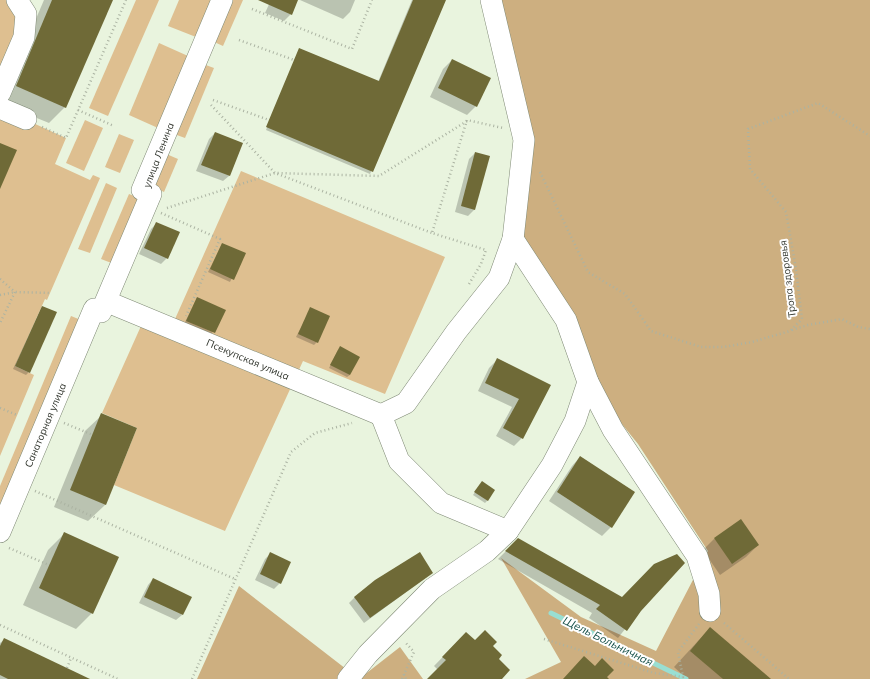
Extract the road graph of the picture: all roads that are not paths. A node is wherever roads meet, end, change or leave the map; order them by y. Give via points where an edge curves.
1 (17, 0) edge
2 (222, 0) edge
3 (491, 0) edge
4 (0, 93) edge
5 (0, 108) edge
6 (26, 119) road end
7 (513, 239) junction
8 (115, 305) dead end
9 (90, 318) joint
10 (588, 382) junction
11 (381, 415) junction
12 (508, 531) junction
13 (2, 539) edge
14 (710, 611) road end
15 (348, 679) edge

1 - 4 street via 26,14 24,37
2 - 9 street, улица Ленина via 142,190 151,194 101,312 94,309
3 - 7 street via 524,140
5 - 6 street
7 - 10 street via 566,320
7 - 11 street via 499,278 456,332 406,403
8 - 11 street, Псекупская улица
9 - 13 street, Санаторная улица
10 - 12 street via 575,421 552,465
10 - 14 street via 613,430 697,556 709,594
11 - 12 street via 399,461 441,503
12 - 15 street via 487,551 432,589 368,654

